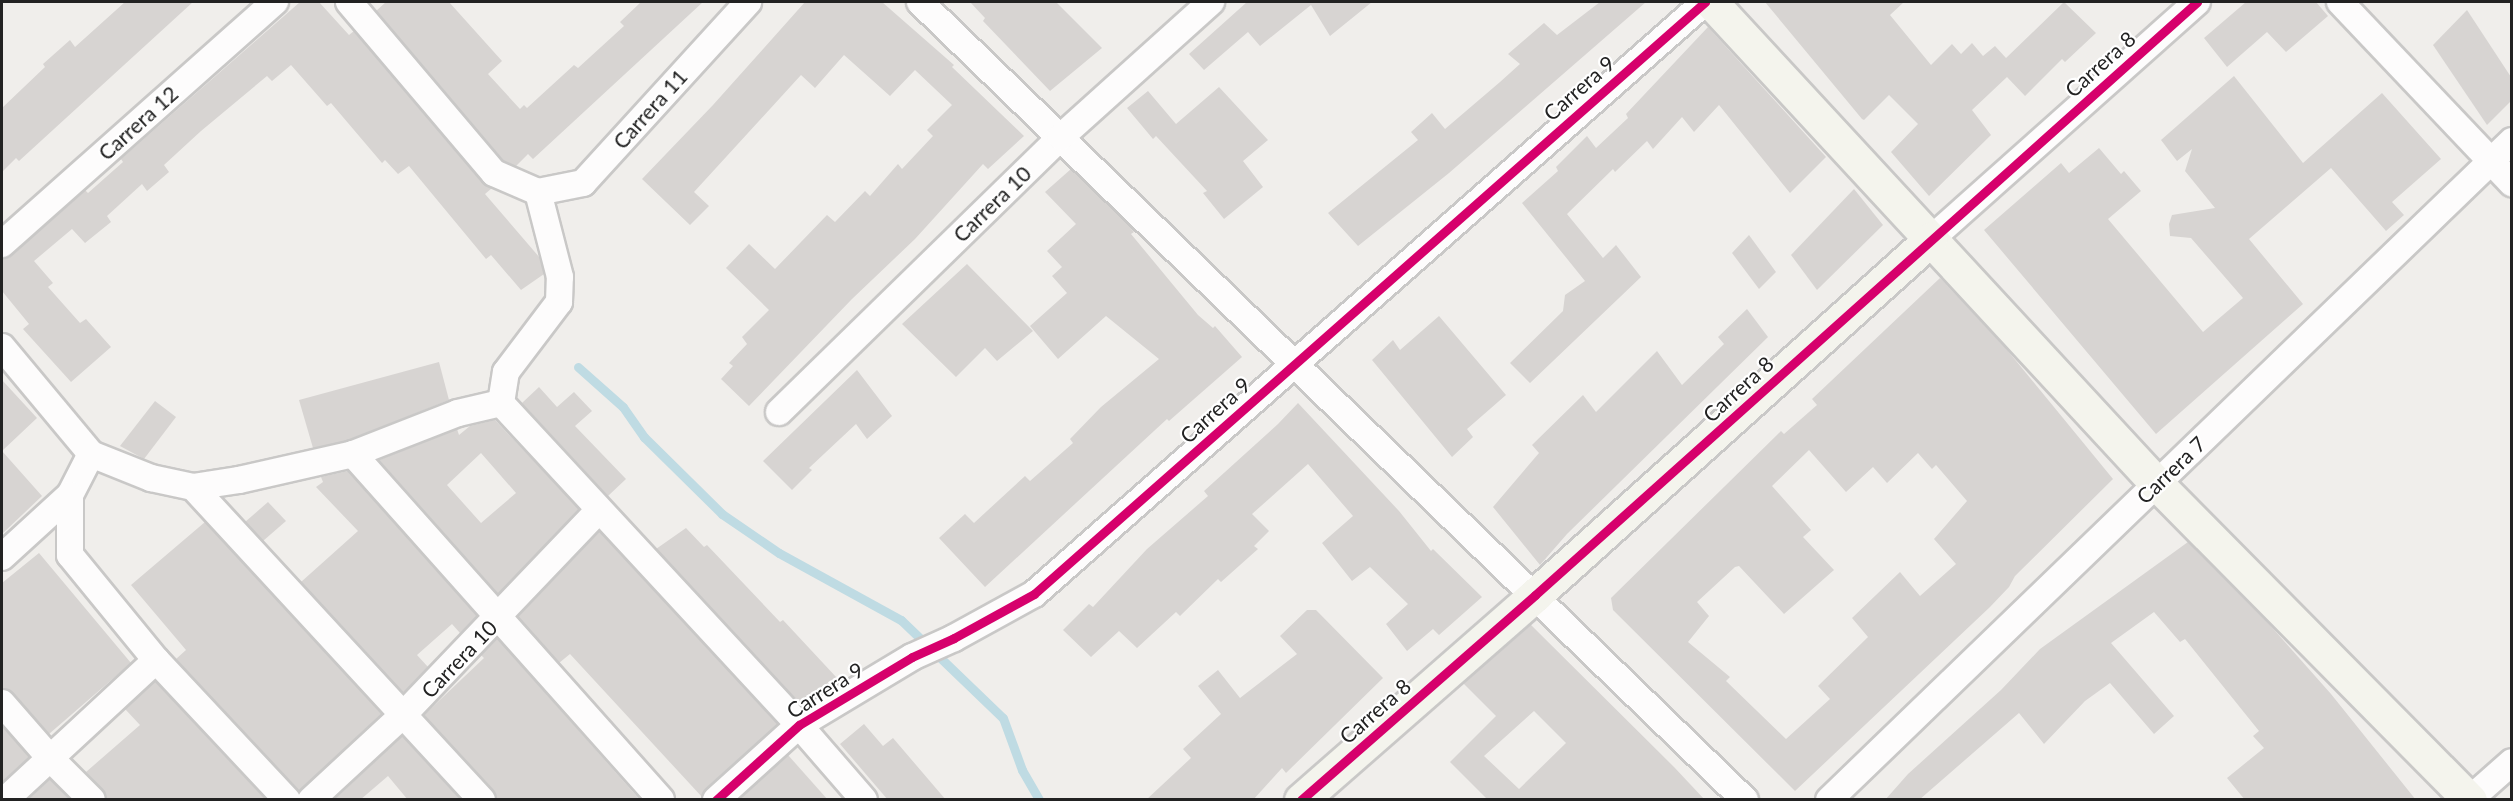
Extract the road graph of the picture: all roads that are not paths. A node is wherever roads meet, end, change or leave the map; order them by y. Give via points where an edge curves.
1 (275, 2) edge
2 (349, 2) edge
3 (748, 2) edge
4 (920, 2) edge
5 (1211, 2) edge
6 (1705, 2) edge
7 (1711, 2) edge
8 (2197, 2) edge
9 (2340, 2) edge
10 (1061, 137) junction
11 (2511, 141) edge
12 (2491, 161) junction
13 (2511, 183) edge
14 (538, 192) junction
15 (1931, 239) junction
16 (2, 244) edge
17 (2, 347) edge
18 (1295, 362) junction
19 (501, 403) junction
20 (779, 412) dead end
21 (91, 454) junction
22 (353, 454) junction
23 (2157, 484) junction
24 (193, 487) junction
25 (70, 495) junction
26 (599, 510) junction
27 (2, 557) edge
28 (1535, 595) junction
29 (499, 617) junction
30 (156, 660) junction
31 (2, 703) edge
32 (404, 714) junction
33 (799, 725) junction
34 (50, 758) junction
35 (2511, 762) edge
36 (2470, 799) edge
37 (5, 800) edge
38 (92, 800) edge
39 (287, 800) edge
40 (311, 800) edge
41 (482, 800) edge
42 (661, 800) edge
43 (716, 800) edge
44 (864, 800) edge
45 (1301, 800) edge
46 (1745, 800) edge
47 (1830, 800) edge

1 - 16 street, Carrera 12
2 - 14 street via 494,173
3 - 14 street, Carrera 11 via 583,183
4 - 10 street
5 - 10 street, Carrera 10
6 - 18 street, Carrera 9
7 - 15 main road
8 - 15 street, Carrera 8
9 - 12 street
10 - 18 street
10 - 20 street, Carrera 10
11 - 12 street, Carrera 7
12 - 13 street
12 - 23 street, Carrera 7
14 - 19 street via 560,277 559,302 506,372
15 - 23 main road
15 - 28 main road, Carrera 8
17 - 21 street
18 - 28 street
18 - 33 street, Carrera 9 via 1034,594 912,657
19 - 22 street via 458,413
19 - 26 street
21 - 24 street via 151,478
21 - 25 street
22 - 24 street
22 - 29 street
23 - 36 main road
23 - 47 street, Carrera 7
24 - 32 street
25 - 27 street
25 - 30 street via 70,555
26 - 29 street, Carrera 10
26 - 33 street
28 - 45 main road, Carrera 8
28 - 46 street
29 - 32 street, Carrera 10
29 - 42 street
30 - 34 street
30 - 39 street
31 - 34 street
32 - 40 street, Carrera 10
32 - 41 street
33 - 43 street, Carrera 9
33 - 44 street
34 - 37 street
34 - 38 street
35 - 36 street

